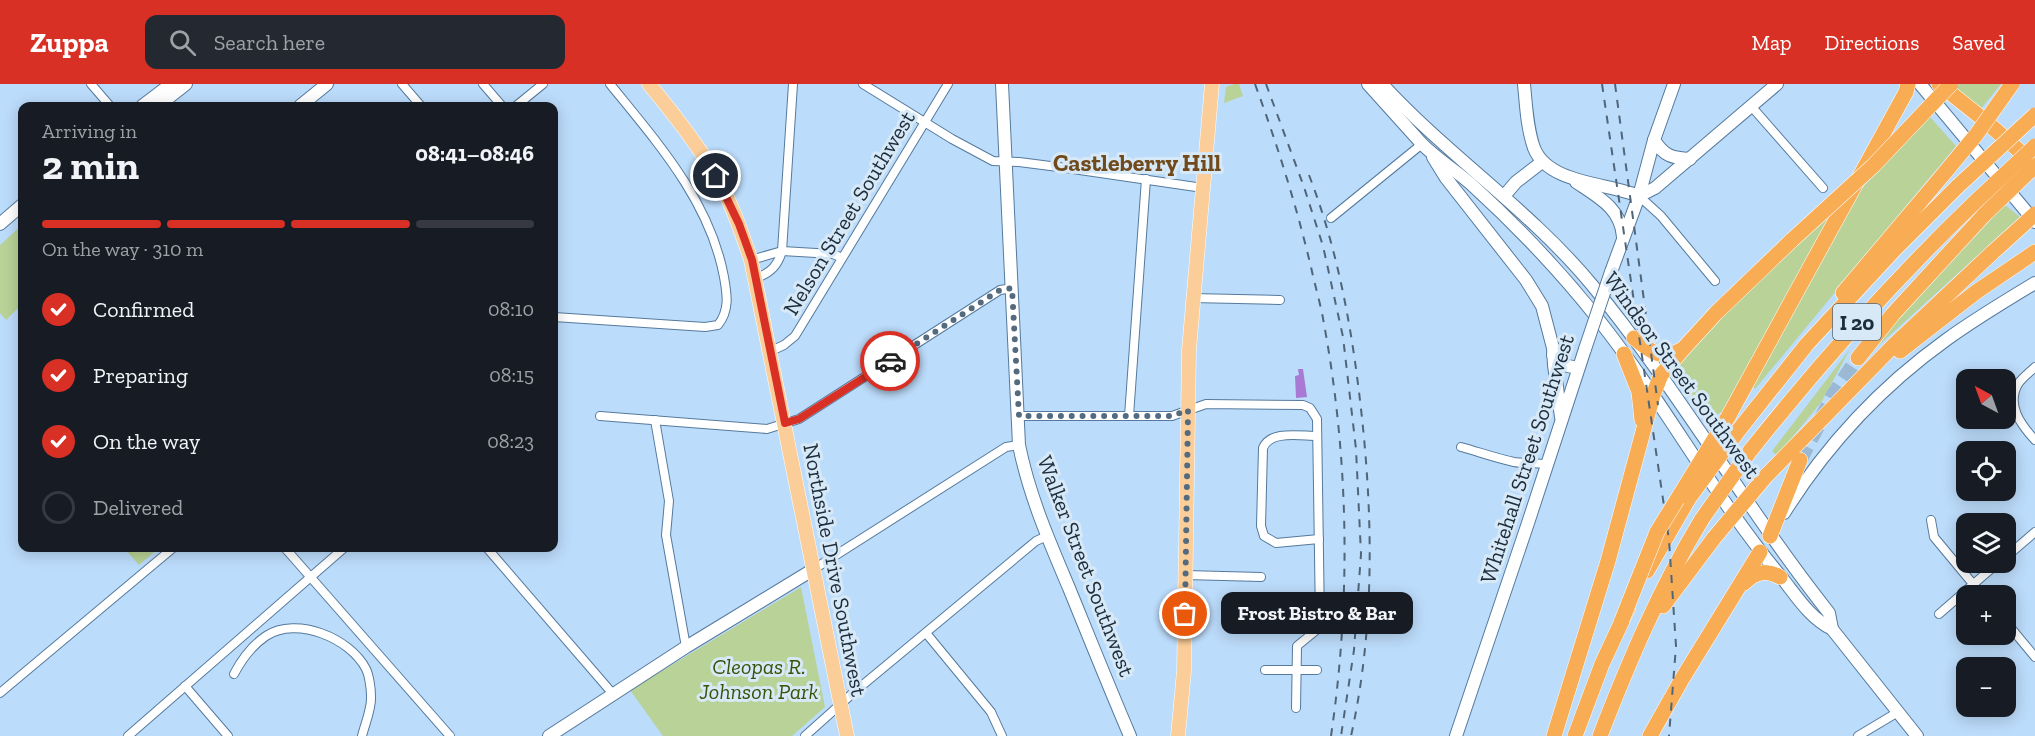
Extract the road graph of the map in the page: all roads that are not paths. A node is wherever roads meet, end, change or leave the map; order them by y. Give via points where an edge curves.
1 (91, 84) edge
2 (171, 84) edge
3 (186, 84) edge
4 (327, 84) edge
5 (402, 84) edge
6 (483, 84) edge
7 (543, 84) edge
8 (610, 84) edge
9 (649, 84) edge
10 (793, 84) edge
11 (863, 84) edge
12 (948, 84) edge
13 (1002, 84) edge
14 (1212, 84) edge
15 (1368, 84) edge
16 (1382, 84) edge
17 (1524, 84) edge
18 (1674, 84) edge
19 (1777, 84) edge
20 (1908, 84) edge
21 (1920, 84) edge
22 (1939, 84) edge
23 (1951, 84) edge
24 (2012, 84) edge
25 (107, 102) edge
26 (147, 102) edge
27 (163, 102) edge
28 (305, 102) edge
29 (418, 102) edge
30 (499, 102) edge
31 (521, 102) edge
32 (1751, 106) junction
33 (2035, 115) edge
34 (925, 123) junction
35 (1654, 140) junction
36 (1422, 144) junction
37 (2035, 146) edge
38 (1431, 153) junction
39 (1690, 159) junction
40 (1006, 162) junction
41 (1542, 162) junction
42 (2035, 165) edge
43 (1568, 177) junction
44 (1146, 180) junction
45 (1203, 188) junction
46 (1823, 188) dead end
47 (1639, 195) junction
48 (1504, 196) junction
49 (18, 208) edge
50 (2035, 214) edge
51 (1332, 218) dead end
52 (2, 219) edge
53 (2035, 222) edge
54 (1623, 238) junction
55 (782, 251) junction
56 (2035, 252) edge
57 (842, 258) junction
58 (752, 260) junction
59 (756, 278) junction
60 (1715, 281) dead end
61 (2035, 283) edge
62 (1012, 288) junction
63 (1192, 298) junction
64 (1280, 300) dead end
65 (558, 317) edge
66 (1634, 338) junction
67 (1807, 344) junction
68 (1683, 349) junction
69 (771, 351) junction
70 (1624, 354) junction
71 (1553, 355) junction
72 (1858, 358) tunnel mouth
73 (2035, 367) edge
74 (1578, 368) junction
75 (1661, 375) junction
76 (1855, 385) junction
77 (1653, 395) junction
78 (1188, 410) junction
79 (600, 416) dead end
80 (1019, 416) junction
81 (1129, 416) junction
82 (655, 420) junction
83 (1562, 421) junction
84 (785, 423) junction
85 (1317, 436) junction
86 (1642, 437) junction
87 (2035, 440) edge
88 (1019, 445) junction
89 (1461, 447) dead end
90 (1800, 460) tunnel mouth
91 (1548, 465) junction
92 (1931, 520) dead end
93 (2035, 532) edge
94 (1047, 536) junction
95 (1770, 536) junction
96 (1319, 539) junction
97 (2016, 548) edge
98 (168, 552) edge
99 (289, 552) edge
100 (339, 552) edge
101 (490, 552) edge
102 (1760, 552) junction
103 (814, 569) junction
104 (1986, 573) edge
105 (1185, 575) junction
106 (1780, 576) junction
107 (311, 577) junction
108 (1261, 577) dead end
109 (1973, 584) junction
110 (1736, 592) junction
111 (1266, 601) dead end
112 (1320, 602) junction
113 (1939, 614) dead end
114 (1622, 620) junction
115 (1832, 629) junction
116 (926, 633) junction
117 (1641, 634) junction
118 (2016, 634) edge
119 (686, 647) junction
120 (2035, 657) edge
121 (1265, 670) dead end
122 (1296, 670) junction
123 (1317, 670) dead end
124 (234, 674) dead end
125 (185, 686) junction
126 (0, 693) edge
127 (613, 694) junction
128 (841, 705) junction
129 (1296, 708) dead end
130 (1898, 712) junction
131 (129, 736) edge
132 (228, 736) edge
133 (362, 736) edge
134 (450, 736) edge
135 (549, 736) edge
136 (805, 736) edge
137 (847, 736) edge
138 (1002, 736) edge
139 (1130, 736) edge
140 (1178, 736) edge
141 (1456, 736) edge
142 (1554, 736) edge
143 (1575, 736) edge
144 (1600, 736) edge
145 (1650, 736) edge
146 (1858, 736) edge
147 (1917, 736) edge

1 - 25 street
2 - 26 street
3 - 27 street
4 - 28 street
5 - 29 street
6 - 30 street
7 - 31 street
8 - 65 street via 697,200 721,263 727,296 724,317 718,325 705,327
9 - 58 main road, Northside Drive Southwest via 689,133 716,176
10 - 55 street
11 - 34 street
12 - 34 street, Nelson Street Southwest
13 - 40 street, Walker Street Southwest
14 - 45 main road
15 - 36 street
16 - 48 street, Windsor Street Southwest
17 - 41 street via 1532,141
18 - 35 street, Whitehall Street Southwest
19 - 32 street
20 - 114 highway, bridge via 1728,417 1657,532
21 - 53 street
22 - 42 highway
23 - 68 highway, bridge via 1874,166 1792,240
24 - 67 highway, bridge via 1976,135 1845,289
32 - 39 street
32 - 46 street
33 - 67 highway, I 20, bridge via 1895,249
34 - 40 street via 981,156
34 - 57 street, Nelson Street Southwest
35 - 39 street via 1661,152 1672,158
35 - 47 street, Whitehall Street Southwest
36 - 38 street
36 - 51 street
37 - 117 highway, I 20, bridge via 1865,314 1807,380 1702,519
38 - 70 street, Windsor Street Southwest via 1519,231 1581,299
38 - 71 street via 1536,296 1546,318
39 - 47 street via 1655,189
40 - 44 street
40 - 62 street, Walker Street Southwest
41 - 43 street
41 - 48 street
42 - 72 highway, bridge via 1984,214
43 - 47 street
43 - 54 street via 1613,209
44 - 45 street
44 - 81 street
45 - 63 main road
47 - 54 street, Whitehall Street Southwest
47 - 60 street
48 - 66 street, Windsor Street Southwest via 1550,239
49 - 52 street
50 - 76 highway, bridge
54 - 74 street, Whitehall Street Southwest, bridge
55 - 57 street
55 - 58 street
55 - 59 street via 777,265
56 - 76 highway
57 - 69 street, Nelson Street Southwest via 795,336
58 - 59 main road, Northside Drive Southwest
59 - 69 main road, Northside Drive Southwest
61 - 95 street via 1946,340 1886,390 1818,464
62 - 80 street, Walker Street Southwest
62 - 84 street via 1000,290 799,419
63 - 64 street
63 - 78 main road
66 - 68 highway via 1661,355
66 - 75 street, Windsor Street Southwest
67 - 114 highway, I 20, bridge via 1689,498
68 - 75 highway
69 - 84 main road, Northside Drive Southwest
70 - 77 street, Windsor Street Southwest
70 - 86 highway via 1639,392
71 - 74 street
71 - 83 street
73 - 87 street via 2018,384 2014,396 2015,412
74 - 83 street, Whitehall Street Southwest
75 - 77 highway
75 - 95 street, Windsor Street Southwest
76 - 117 highway, bridge via 1767,476
77 - 86 highway
77 - 102 street, Windsor Street Southwest
78 - 81 street via 1172,416
78 - 85 street via 1206,404 1303,405 1316,414
78 - 105 main road
79 - 82 street
80 - 81 street
80 - 88 street, Walker Street Southwest
82 - 84 street via 767,429
82 - 119 street via 669,501 666,535
83 - 91 street, Whitehall Street Southwest
84 - 103 main road, Northside Drive Southwest
85 - 96 street
85 - 96 street via 1275,437 1266,442 1261,526 1264,536 1276,543
86 - 142 highway
88 - 94 street, Walker Street Southwest via 1027,483
88 - 103 street via 1006,447
89 - 91 street via 1513,462
90 - 95 highway
91 - 141 street, Whitehall Street Southwest
92 - 109 street via 1934,537
93 - 97 street
94 - 116 street
94 - 139 street, Walker Street Southwest
95 - 102 street
95 - 115 street, Windsor Street Southwest via 1829,613
96 - 112 street
98 - 126 street
99 - 107 street
100 - 107 street
101 - 127 street
102 - 106 street, Windsor Street Southwest
102 - 110 highway
103 - 119 street
103 - 128 main road, Northside Drive Southwest
104 - 109 street
105 - 108 street
105 - 140 main road via 1184,671
106 - 110 highway via 1757,574
106 - 115 street, Windsor Street Southwest via 1818,622
107 - 125 street
107 - 134 street
109 - 113 street
110 - 145 highway
111 - 112 street
112 - 122 street via 1320,625 1297,646
114 - 143 highway, I 20
115 - 130 street, Windsor Street Southwest
116 - 128 street
116 - 138 street via 991,712
117 - 144 highway, I 20
118 - 120 street
119 - 127 street
121 - 122 street
122 - 123 street
122 - 129 street
124 - 133 street via 245,655 267,635 293,627 320,632 348,647 366,669 372,698
125 - 131 street
125 - 132 street
127 - 135 street
128 - 136 street
128 - 137 main road, Northside Drive Southwest
130 - 146 street
130 - 147 street, Windsor Street Southwest

